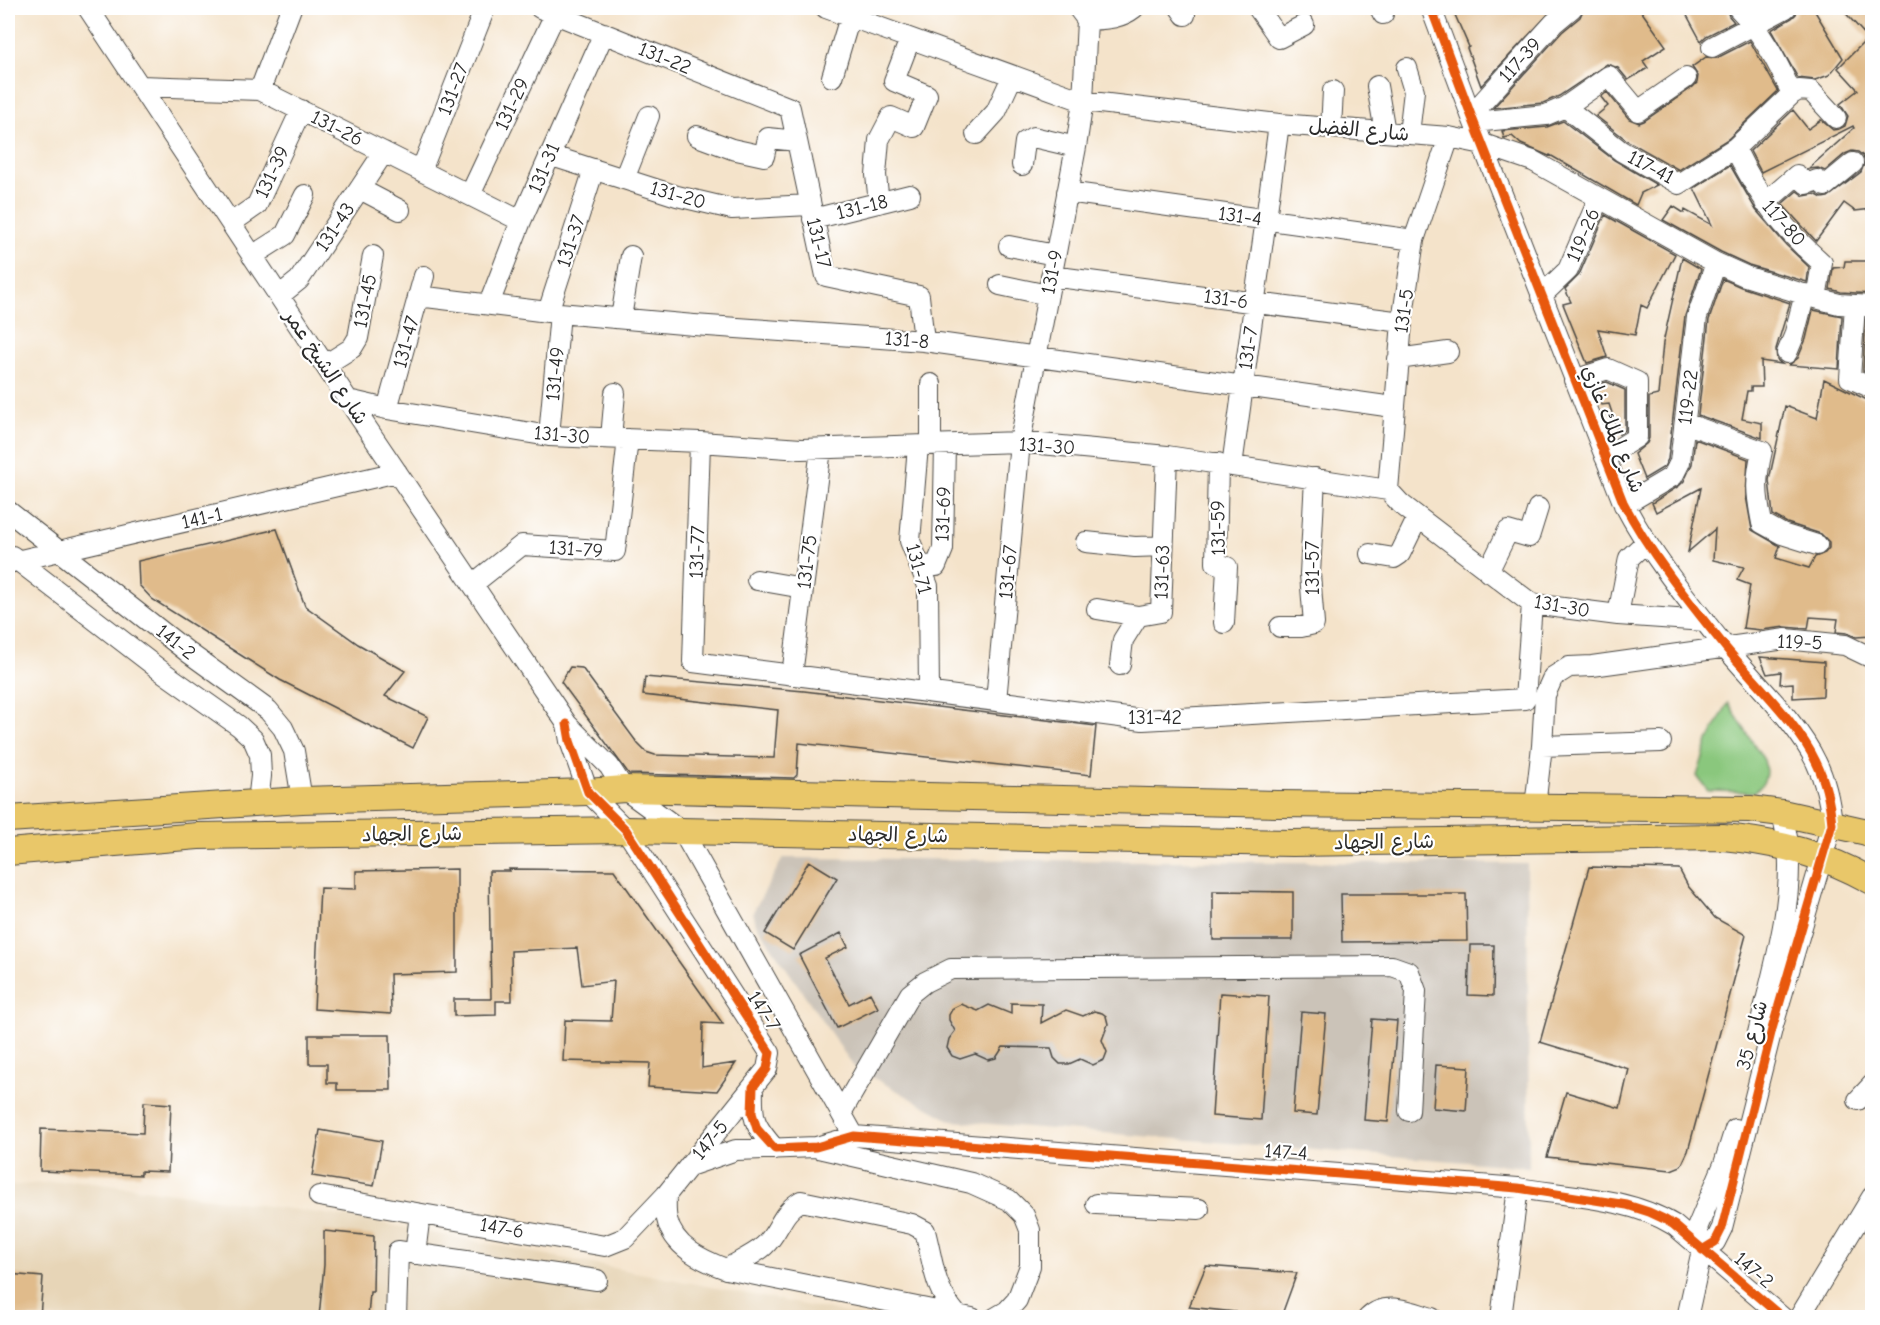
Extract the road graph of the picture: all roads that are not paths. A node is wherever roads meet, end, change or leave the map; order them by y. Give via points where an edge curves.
1 (88, 8) edge
2 (291, 8) edge
3 (485, 8) edge
4 (826, 8) edge
5 (1134, 8) edge
6 (1258, 8) edge
7 (1431, 8) edge
8 (1572, 8) edge
9 (1738, 8) edge
10 (1786, 8) edge
11 (547, 10) edge
12 (1083, 14) edge
13 (581, 15) edge
14 (850, 17) junction
15 (1753, 24) junction
16 (1304, 25) dead end
17 (604, 33) junction
18 (910, 39) junction
19 (1712, 47) dead end
20 (1407, 68) dead end
21 (832, 77) dead end
22 (1012, 77) junction
23 (1686, 78) dead end
24 (140, 86) junction
25 (1377, 86) dead end
26 (260, 90) junction
27 (1333, 91) dead end
28 (1792, 94) junction
29 (1083, 101) junction
30 (1565, 107) junction
31 (790, 108) joint
32 (301, 110) junction
33 (649, 116) dead end
34 (1836, 118) dead end
35 (1472, 119) junction
36 (1279, 124) junction
37 (1331, 128) junction
38 (1385, 132) junction
39 (976, 134) dead end
40 (1409, 134) junction
41 (697, 136) dead end
42 (1449, 137) junction
43 (797, 141) junction
44 (1483, 144) junction
45 (1076, 147) junction
46 (1735, 148) junction
47 (384, 152) junction
48 (549, 155) junction
49 (1853, 163) dead end
50 (1022, 165) dead end
51 (594, 170) junction
52 (421, 171) junction
53 (624, 179) junction
54 (360, 189) junction
55 (1067, 192) junction
56 (305, 195) dead end
57 (470, 195) junction
58 (910, 195) dead end
59 (1599, 198) junction
60 (879, 203) junction
61 (1765, 203) junction
62 (400, 210) dead end
63 (812, 212) junction
64 (1266, 220) junction
65 (521, 221) junction
66 (231, 223) junction
67 (1414, 240) junction
68 (1009, 246) dead end
69 (1055, 255) junction
70 (252, 256) junction
71 (373, 256) dead end
72 (631, 256) dead end
73 (1716, 262) junction
74 (424, 276) dead end
75 (1051, 276) junction
76 (1000, 285) dead end
77 (1047, 295) junction
78 (279, 296) junction
79 (418, 296) junction
80 (1541, 296) junction
81 (1810, 296) junction
82 (1254, 303) junction
83 (489, 304) junction
84 (1864, 305) edge
85 (554, 312) junction
86 (621, 318) junction
87 (1402, 322) junction
88 (924, 341) junction
89 (1448, 352) dead end
90 (1787, 353) dead end
91 (1036, 356) junction
92 (1398, 359) junction
93 (325, 365) junction
94 (1574, 380) junction
95 (931, 384) dead end
96 (1243, 385) junction
97 (1872, 388) edge
98 (615, 393) dead end
99 (348, 400) junction
100 (1393, 407) junction
101 (387, 409) junction
102 (1685, 423) junction
103 (549, 436) junction
104 (620, 439) junction
105 (700, 442) junction
106 (1020, 442) junction
107 (931, 445) junction
108 (821, 449) junction
109 (1167, 456) junction
110 (1605, 457) junction
111 (1225, 464) junction
112 (397, 472) junction
113 (1315, 478) junction
114 (1388, 490) junction
115 (1624, 505) junction
116 (1538, 508) dead end
117 (8, 512) edge
118 (1418, 517) junction
119 (1086, 542) dead end
120 (1646, 542) junction
121 (1817, 545) dead end
122 (1163, 546) junction
123 (59, 551) junction
124 (1370, 554) dead end
125 (11, 559) edge
126 (919, 565) junction
127 (1488, 572) junction
128 (757, 580) dead end
129 (473, 584) junction
130 (803, 588) junction
131 (1532, 604) junction
132 (1096, 609) dead end
133 (1618, 615) junction
134 (1138, 616) junction
135 (1705, 621) junction
136 (1224, 623) dead end
137 (1280, 627) dead end
138 (1725, 647) junction
139 (1872, 658) edge
140 (693, 662) joint
141 (1120, 665) dead end
142 (792, 675) junction
143 (929, 692) junction
144 (996, 701) junction
145 (567, 724) junction
146 (1661, 742) dead end
147 (1542, 746) junction
148 (624, 789) junction
149 (588, 792) junction
150 (302, 800) junction
151 (258, 802) junction
152 (1535, 807) junction
153 (1782, 813) junction
154 (8, 819) edge
155 (1832, 824) junction
156 (626, 830) junction
157 (682, 832) junction
158 (1872, 836) edge
159 (1788, 846) junction
160 (8, 852) edge
161 (1823, 857) junction
162 (1872, 881) edge
163 (1872, 1085) edge
164 (753, 1087) junction
165 (1858, 1100) dead end
166 (1408, 1112) dead end
167 (841, 1113) junction
168 (854, 1136) junction
169 (816, 1147) junction
170 (775, 1149) junction
171 (1731, 1165) junction
172 (689, 1166) junction
173 (1518, 1188) junction
174 (666, 1195) junction
175 (319, 1196) dead end
176 (1872, 1197) edge
177 (1096, 1204) dead end
178 (1199, 1209) dead end
179 (420, 1214) junction
180 (1701, 1250) junction
181 (415, 1254) junction
182 (726, 1269) junction
183 (597, 1280) dead end
184 (964, 1316) edge
185 (396, 1317) edge
186 (995, 1317) edge
187 (1368, 1317) edge
188 (1432, 1317) edge
189 (1502, 1317) edge
190 (1688, 1317) edge
191 (1783, 1317) edge
192 (1799, 1317) edge

1 - 24 street, شارع الشيخ عمر
2 - 26 street
3 - 52 street, 131-27
4 - 14 street, شارع الفضل
5 - 12 street via 1125,15 1107,19
6 - 16 street via 1279,38
7 - 35 street, شارع الملك غازي
8 - 35 street, 117-39 via 1538,40
9 - 15 street
10 - 15 street
11 - 13 street, 131-22
11 - 57 street, 131-29
12 - 29 street, 131-9
13 - 17 street, 131-22
14 - 18 street, شارع الفضل
14 - 21 street
15 - 19 street
15 - 28 street
17 - 31 street, 131-22
17 - 48 street, 131-31
18 - 22 street, شارع الفضل
18 - 60 street via 894,81 927,95 914,126 891,117 879,140
20 - 40 street via 1414,91
22 - 29 street, شارع الفضل
22 - 39 street via 996,112
23 - 30 street via 1638,111 1609,76
24 - 26 street, 131-26
24 - 66 street, شارع الشيخ عمر
25 - 38 street
26 - 32 street, 131-26
27 - 37 street
28 - 34 street via 1811,91
28 - 46 street, 117-41
29 - 36 street, شارع الفضل
29 - 45 street, 131-9
30 - 35 street via 1546,115
30 - 46 street, 117-41 via 1621,151 1679,184
31 - 43 street, 131-17
32 - 47 street, 131-26
32 - 66 street, 131-39 via 257,205
33 - 53 street
35 - 44 street, شارع الملك غازي
36 - 37 street, شارع الفضل
36 - 64 street, 131-7
37 - 38 street, شارع الفضل
38 - 40 street, شارع الفضل
40 - 42 street, شارع الفضل
41 - 43 street via 764,156 768,138
42 - 44 street, شارع الفضل
42 - 67 street, 131-5
43 - 63 street, 131-17
44 - 59 street, شارع الفضل via 1533,161
44 - 80 street, شارع الملك غازي
45 - 50 street via 1033,137 1025,141
45 - 55 street, 131-9
46 - 61 street, 117-80
47 - 52 street, 131-26
47 - 54 street, 131-43
48 - 51 street, 131-20
48 - 65 street, 131-31
49 - 61 street via 1825,186 1817,180 1807,184 1797,175
51 - 53 street, 131-20
51 - 85 street, 131-37
52 - 57 street, 131-26
53 - 63 street, 131-20 via 732,209
54 - 62 street
54 - 78 street, 131-43 via 299,280
55 - 64 street, 131-4
55 - 69 street, 131-9
56 - 70 street via 285,235
57 - 65 street, 131-26
58 - 60 street, 131-18
59 - 73 street, شارع الفضل
59 - 80 street, 119-26 via 1568,270
60 - 63 street, 131-18
61 - 81 street, 117-80 via 1822,263
63 - 88 street, 131-17 via 826,276 920,296
64 - 67 street, 131-4
64 - 82 street, 131-7
65 - 83 street, 131-31
66 - 70 street, شارع الشيخ عمر
67 - 87 street, 131-5
68 - 69 street
69 - 75 street, 131-9
70 - 78 street, شارع الشيخ عمر
71 - 93 street, 131-45 via 358,338 352,348
72 - 86 street
73 - 81 street, شارع الفضل via 1745,276
73 - 102 street, 119-22 via 1697,317
74 - 79 street, 131-47
75 - 77 street, 131-9
75 - 82 street, 131-6
76 - 77 street
77 - 91 street, 131-9
78 - 93 street, شارع الشيخ عمر
79 - 83 street, 131-8
79 - 101 street, 131-47
80 - 94 street, شارع الملك غازي
81 - 84 street, شارع الفضل via 1839,304
81 - 90 street
82 - 87 street, 131-6
82 - 96 street, 131-7
83 - 85 street, 131-8
84 - 97 street via 1850,378
85 - 86 street, 131-8
85 - 103 street, 131-49
86 - 88 street, 131-8
87 - 92 street, 131-5
88 - 91 street, 131-8
89 - 92 street
91 - 96 street, 131-8
91 - 106 street, 131-9
92 - 100 street, 131-5
93 - 99 street, شارع الشيخ عمر
94 - 110 street, شارع الملك غازي
94 - 110 street via 1608,369 1638,382 1637,437
95 - 107 street
96 - 100 street, 131-8
96 - 111 street, 131-7
98 - 104 street
99 - 101 street, 131-30
99 - 112 street, شارع الشيخ عمر
100 - 114 street, 131-5
101 - 103 street, 131-30
102 - 115 street, 119-22 via 1680,462 1673,476
102 - 121 street via 1762,452 1756,475 1762,523
103 - 104 street, 131-30
104 - 105 street, 131-30
104 - 129 street, 131-79 via 615,551 522,545
105 - 108 street, 131-30
105 - 140 street, 131-77
106 - 107 street, 131-30
106 - 109 street, 131-30
106 - 144 street, 131-67
107 - 108 street, 131-30
107 - 126 street, 131-71 via 910,541
107 - 126 street, 131-69 via 943,549 936,566
108 - 130 street, 131-75
109 - 111 street, 131-30
109 - 122 street, 131-63
110 - 115 street, شارع الملك غازي
111 - 113 street, 131-30
111 - 136 street, 131-59 via 1216,563 1227,567
112 - 123 street, 141-1
112 - 129 street, شارع الشيخ عمر
113 - 114 street, 131-30
113 - 137 street, 131-57 via 1310,574 1314,624
114 - 118 street, 131-30
115 - 120 street, شارع الملك غازي
116 - 127 street via 1529,537 1508,531
117 - 123 street, 141-2
118 - 124 street via 1400,554 1394,558
118 - 127 street, 131-30
119 - 122 street
120 - 133 street via 1629,558
120 - 135 street, شارع الملك غازي
122 - 134 street, 131-63 via 1161,612
123 - 125 street, 141-1
123 - 150 street, 141-2 via 268,710 283,728 294,751
125 - 151 street, 141-2 via 253,739 260,755
126 - 143 street, 131-71 via 928,586
127 - 131 street, 131-30
128 - 130 street
129 - 145 street, شارع الشيخ عمر
130 - 142 street, 131-75
131 - 133 street, 131-30
131 - 144 street, 131-42 via 1525,699 1143,720
132 - 134 street
133 - 135 street, 131-30
134 - 141 street, 131-63 via 1123,640
135 - 138 street, شارع الملك غازي
138 - 139 street, 119-5 via 1786,639 1845,645
138 - 147 street, 119-5 via 1569,667 1553,677 1545,695
138 - 155 street, شارع الملك غازي via 1806,743 1824,782
140 - 142 street, 131-42
142 - 143 street, 131-42
143 - 144 street, 131-42
145 - 148 street, شارع الشيخ عمر via 609,766
145 - 149 street, شارع الشيخ عمر
146 - 147 street
147 - 152 street, 119-5
148 - 149 main road, شارع الجهاد
148 - 152 main road, شارع الجهاد
148 - 157 street, شارع الشيخ عمر
149 - 150 main road, شارع الجهاد
149 - 156 street, شارع الشيخ عمر
150 - 151 main road, شارع الجهاد
151 - 154 main road, شارع الجهاد
152 - 153 main road, شارع الجهاد via 1750,809
153 - 155 main road
153 - 159 street, شارع 35
155 - 158 main road
155 - 161 street, شارع 35
156 - 157 main road, شارع الجهاد
156 - 160 main road, شارع الجهاد via 198,836
156 - 164 street, 147-7 via 770,1053 767,1069
157 - 159 main road, شارع الجهاد via 1293,843 1723,837
157 - 167 street, 147-7
159 - 161 main road
159 - 171 street, شارع 35 via 1779,941 1737,1119
161 - 162 main road
161 - 171 street, شارع 35
163 - 165 street
164 - 170 street via 752,1113 757,1129
164 - 172 street, 147-5
166 - 167 street via 1416,991 1409,972 1380,966 951,969 910,994
167 - 168 street, 147-7
168 - 169 street
168 - 173 street, 147-4
169 - 170 street
169 - 186 street via 971,1183 1017,1207 1030,1230 1030,1266 1017,1300
170 - 172 street, 147-5 via 736,1150
171 - 180 street, شارع 35 via 1697,1228
172 - 174 street, 147-5
173 - 180 street, 147-4 via 1649,1212 1674,1225
173 - 189 street
174 - 179 street, 147-6 via 625,1238 605,1246
174 - 182 street via 672,1232 686,1249
175 - 179 street, 147-6
176 - 192 street
177 - 178 street
179 - 181 street
180 - 190 street, شارع 35
180 - 191 street, 147-2
181 - 183 street
181 - 185 street via 398,1251
182 - 184 street
182 - 184 street via 765,1245 782,1218 801,1201 912,1224 925,1231 936,1283 945,1301
187 - 188 street via 1392,1307

